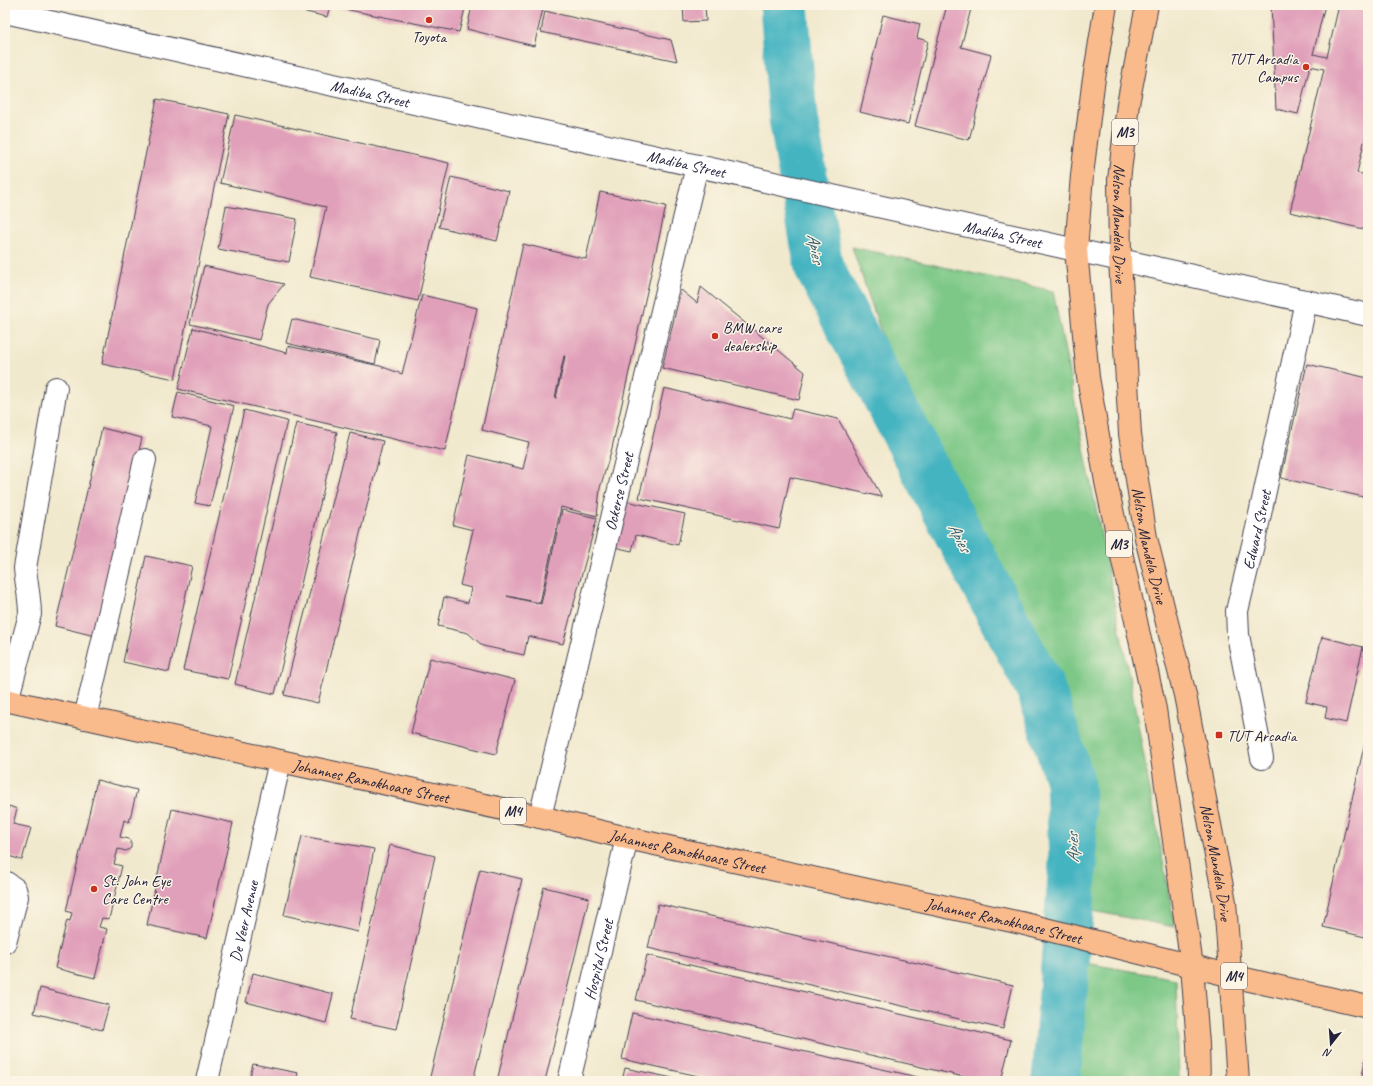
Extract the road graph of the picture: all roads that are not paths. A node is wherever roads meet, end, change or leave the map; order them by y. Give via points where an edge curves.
1 (1106, 5) edge
2 (1147, 5) edge
3 (5, 12) edge
4 (697, 166) junction
5 (1076, 250) junction
6 (1120, 260) junction
7 (1306, 301) junction
8 (1368, 315) edge
9 (56, 388) dead end
10 (144, 460) dead end
11 (6, 700) edge
12 (85, 718) junction
13 (1262, 758) dead end
14 (280, 761) junction
15 (540, 817) junction
16 (627, 838) junction
17 (5, 882) edge
18 (5, 942) edge
19 (1192, 966) junction
20 (1232, 976) junction
21 (1368, 1007) edge
22 (207, 1081) edge
23 (570, 1081) edge
24 (1199, 1081) edge
25 (1238, 1081) edge

1 - 5 main road, Nelson Mandela Drive / M3 via 1093,85
2 - 6 main road, Nelson Mandela Drive / M3 via 1128,104 1120,173
3 - 4 street, Madiba Street
4 - 5 street, Madiba Street
4 - 15 street, Ockerse Street
5 - 6 street, Madiba Street
5 - 19 main road, Nelson Mandela Drive / M3 via 1088,377 1106,482 1155,709
6 - 7 street, Madiba Street
6 - 20 main road, Nelson Mandela Drive / M3 via 1130,434 1146,538 1185,695 1225,902
7 - 8 street, Madiba Street
7 - 13 street, Edward Street via 1257,528 1236,611 1238,634
9 - 11 street via 25,568 30,614
10 - 12 street
11 - 12 main road, Johannes Ramokhoase Street / M4
12 - 14 main road, Johannes Ramokhoase Street / M4
14 - 15 main road, Johannes Ramokhoase Street / M4
14 - 22 street, De Veer Avenue
15 - 16 main road, Johannes Ramokhoase Street / M4
16 - 19 main road, Johannes Ramokhoase Street / M4 via 1021,923
16 - 23 street, Hospital Street
17 - 18 street via 15,889 17,897
19 - 20 main road, Johannes Ramokhoase Street / M4
19 - 24 main road, Nelson Mandela Drive / M3
20 - 21 main road, Johannes Ramokhoase Street / M4
20 - 25 main road, Nelson Mandela Drive / M3

